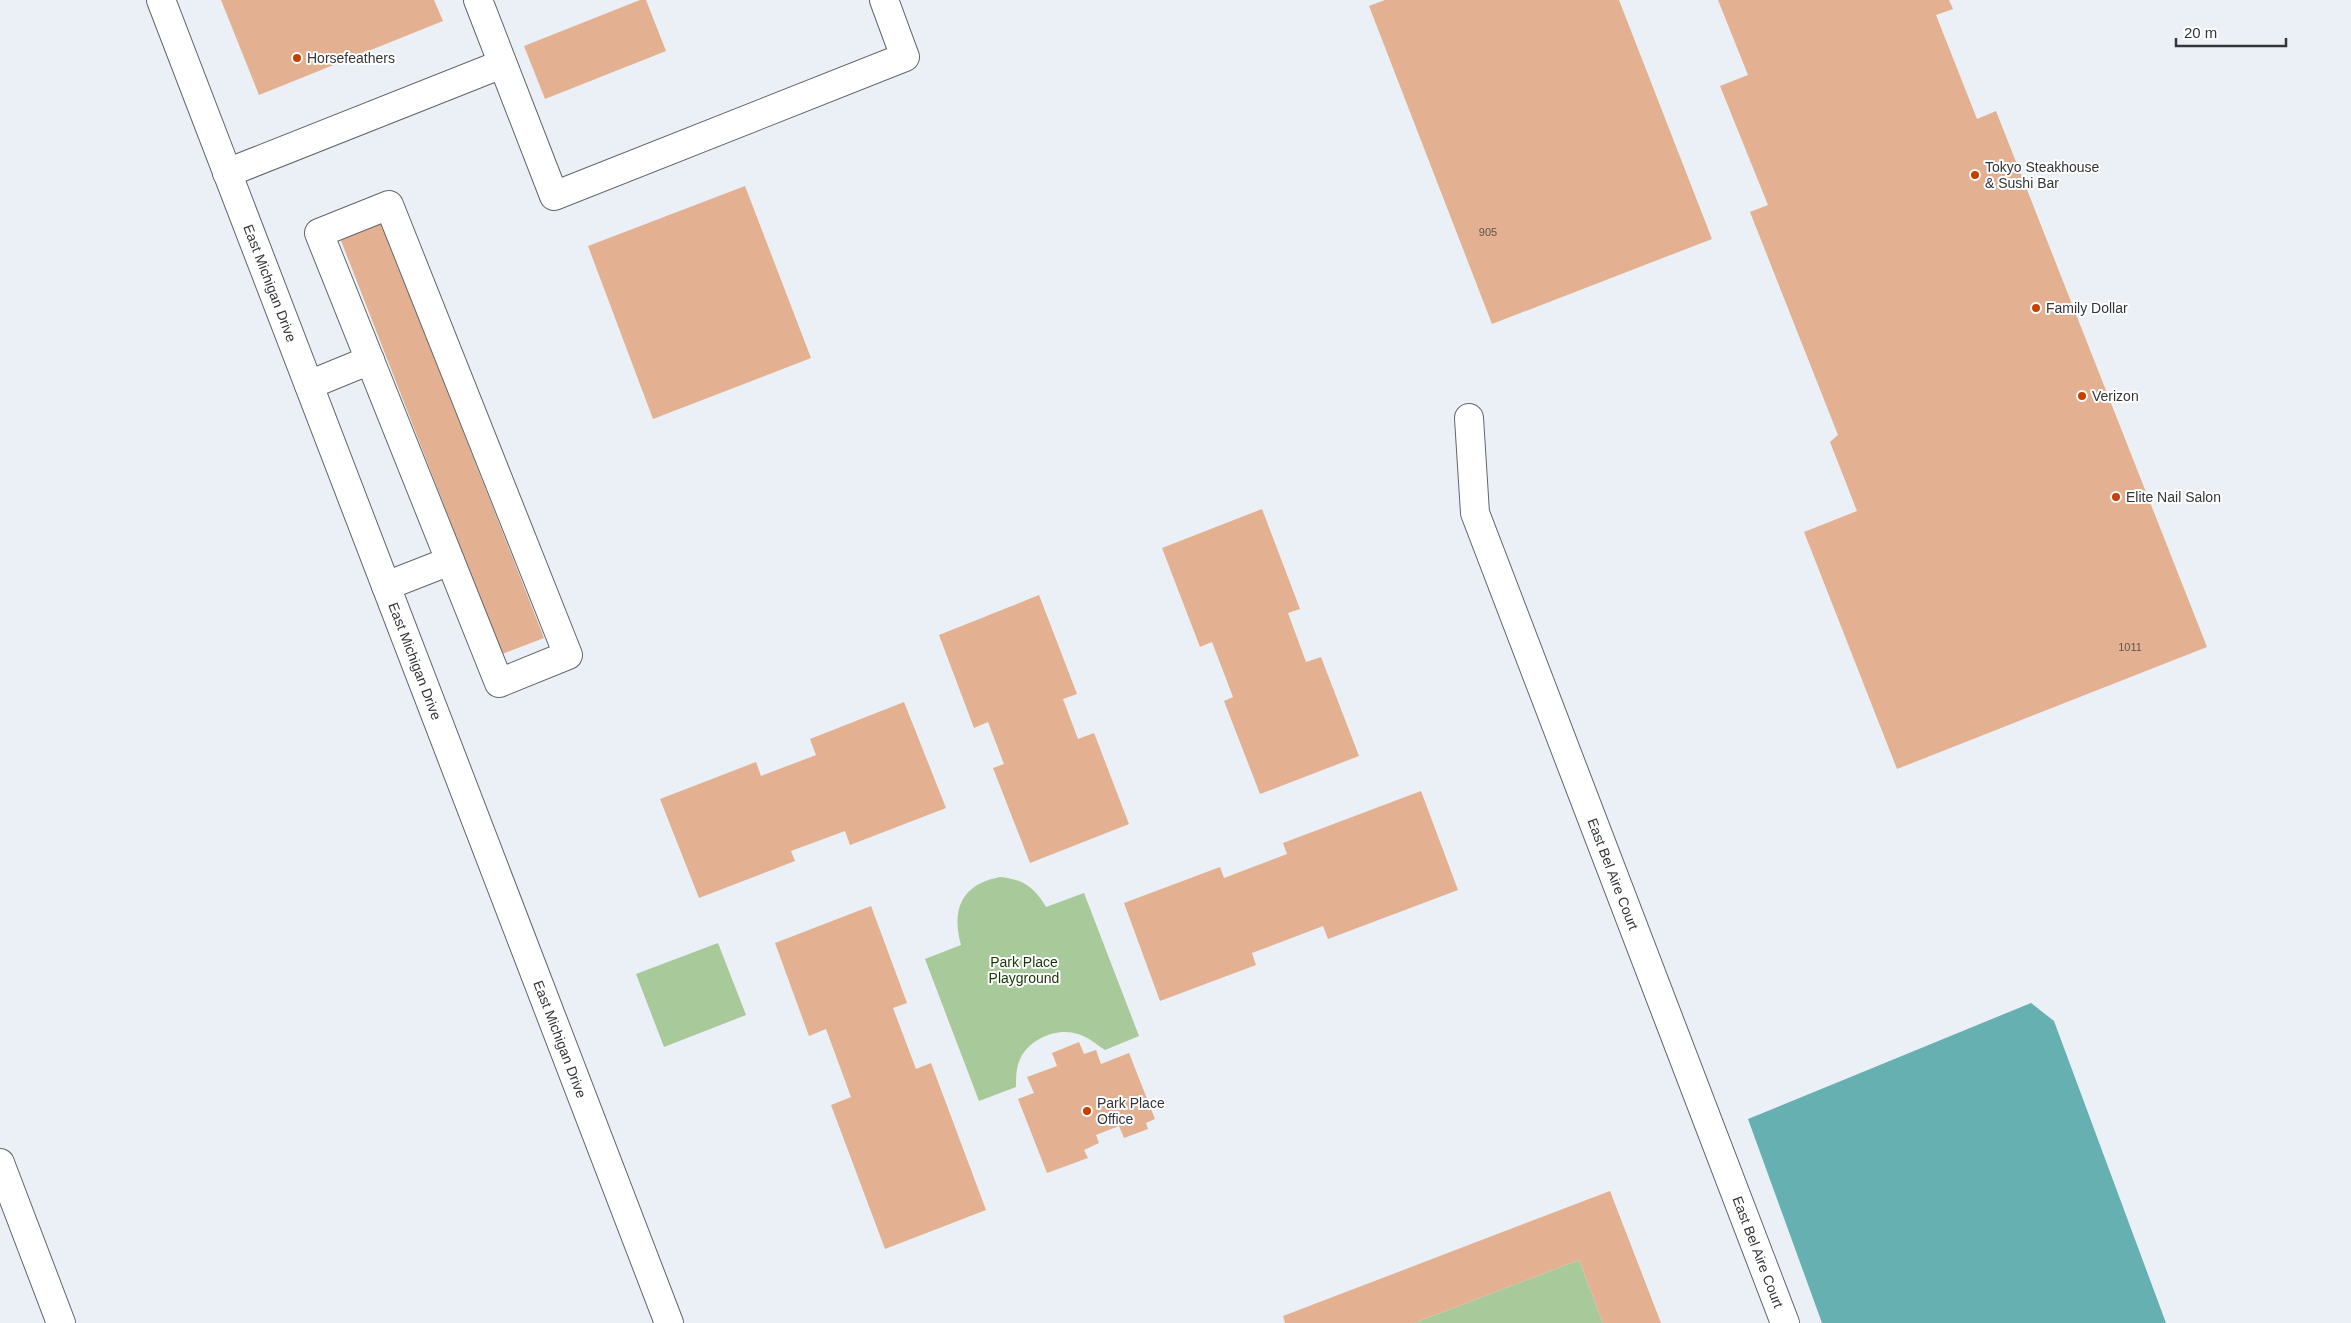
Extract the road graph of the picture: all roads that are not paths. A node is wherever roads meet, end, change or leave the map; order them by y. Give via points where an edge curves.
1 (161, 0) edge
2 (478, 0) edge
3 (884, 0) edge
4 (502, 64) junction
5 (227, 173) junction
6 (370, 360) junction
7 (309, 385) junction
8 (1469, 418) dead end
9 (450, 561) junction
10 (386, 586) junction
11 (0, 1163) edge
12 (61, 1323) edge
13 (669, 1323) edge
14 (1785, 1323) edge

1 - 5 street, East Michigan Drive
2 - 4 street
3 - 4 street via 905,57 554,196
4 - 5 street
5 - 7 street, East Michigan Drive
6 - 7 street
6 - 9 street
6 - 9 street via 319,233 389,205 568,655 499,683
7 - 10 street, East Michigan Drive
8 - 14 street, East Bel Aire Court via 1475,513
9 - 10 street
10 - 13 street, East Michigan Drive
11 - 12 street

